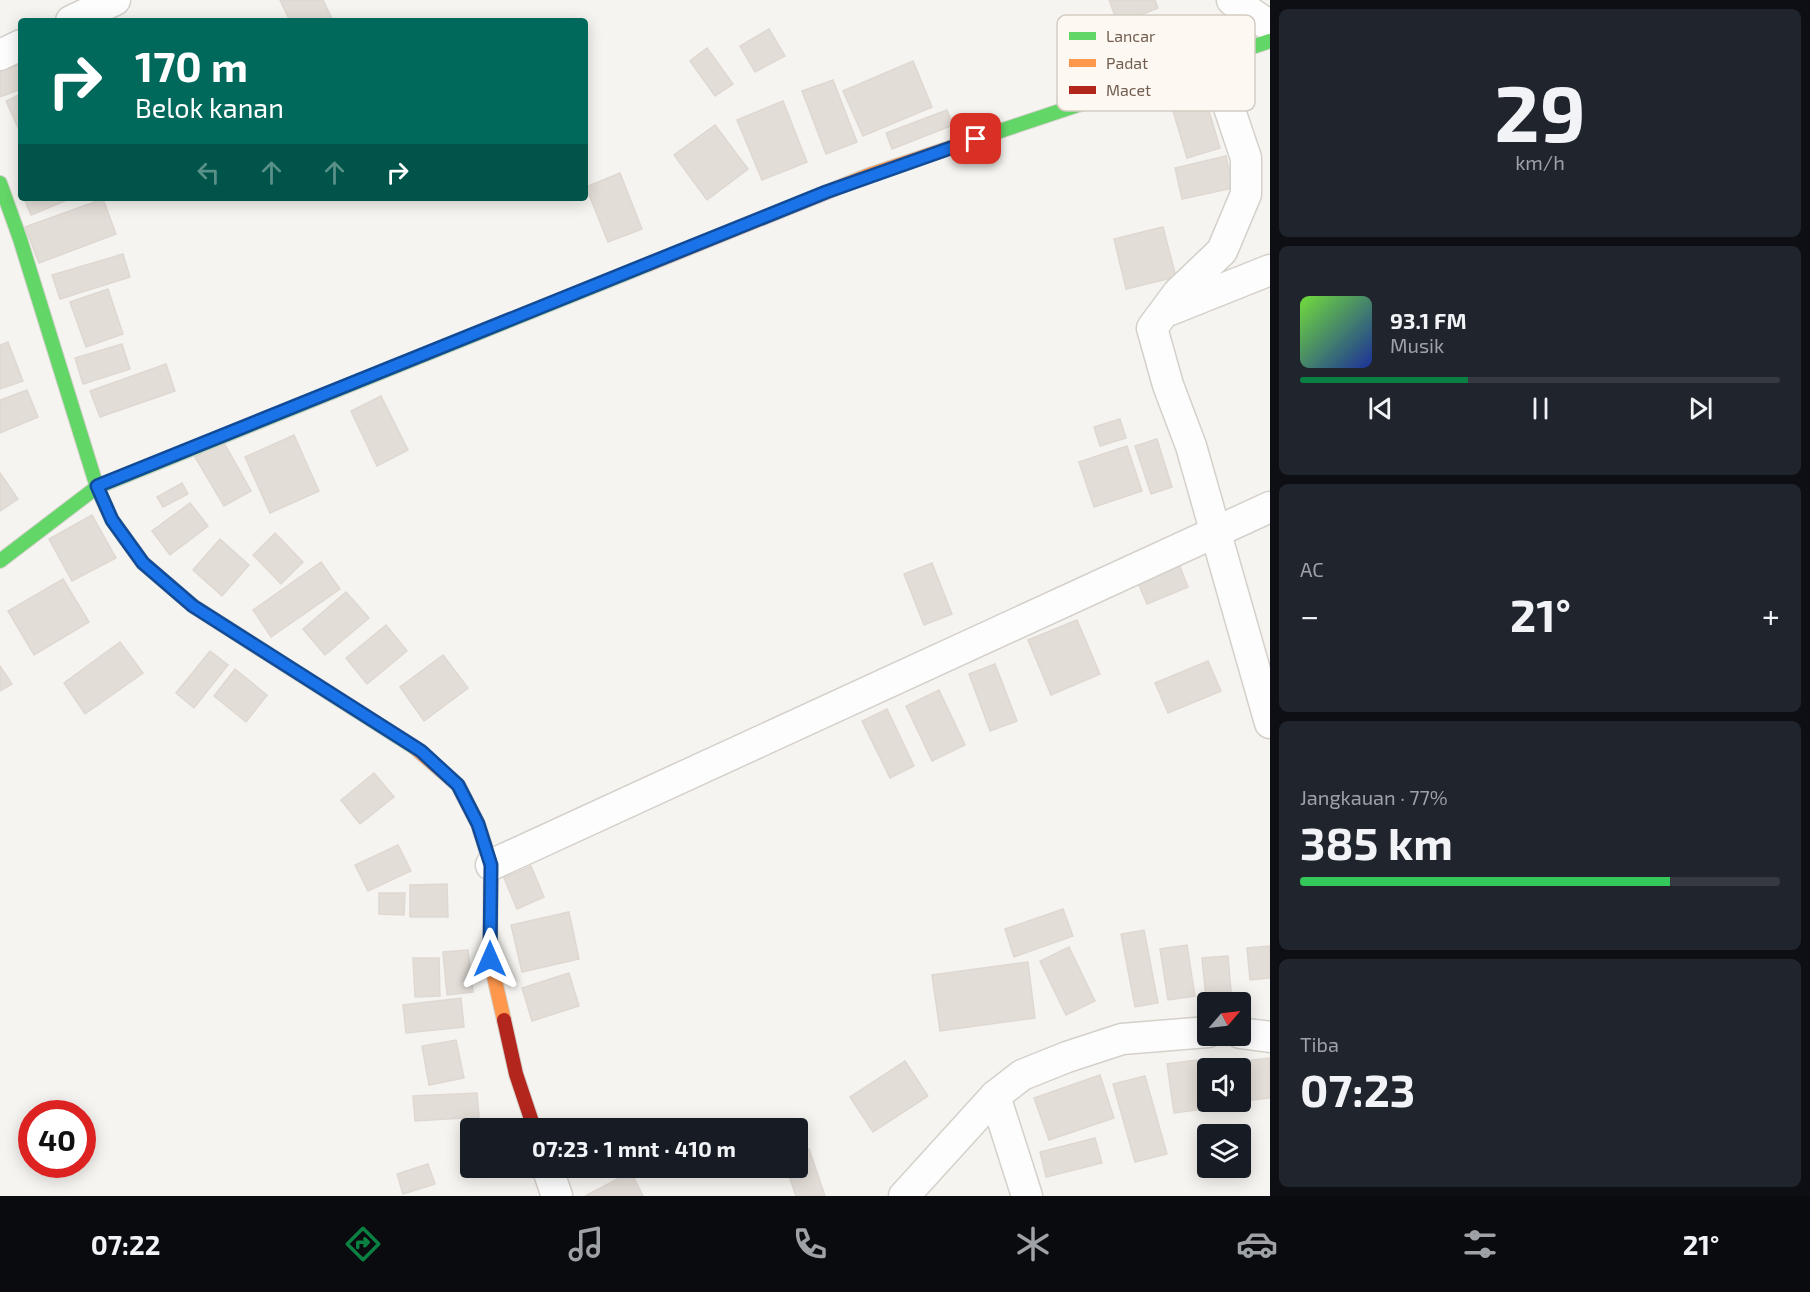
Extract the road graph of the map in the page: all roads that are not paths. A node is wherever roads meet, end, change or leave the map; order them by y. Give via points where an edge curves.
1 (116, 0) edge
2 (1232, 0) edge
3 (1254, 15) edge
4 (1255, 16) edge
5 (77, 18) edge
6 (1270, 26) edge
7 (1270, 41) edge
8 (18, 46) edge
9 (1255, 46) edge
10 (0, 55) edge
11 (1061, 111) edge
12 (1230, 111) edge
13 (0, 183) edge
14 (1270, 270) edge
15 (1163, 313) junction
16 (97, 486) junction
17 (1270, 507) edge
18 (1216, 533) junction
19 (0, 561) edge
20 (1270, 723) edge
21 (491, 865) junction
22 (1197, 1033) edge
23 (1251, 1034) edge
24 (1270, 1037) edge
25 (995, 1096) junction
26 (531, 1118) edge
27 (551, 1178) edge
28 (557, 1196) edge
29 (904, 1196) edge
30 (1028, 1196) edge

1 - 5 street
2 - 3 street
4 - 6 street
7 - 9 street
8 - 10 street
11 - 16 street via 869,175
12 - 15 street via 1245,158 1245,194 1222,251
13 - 16 street
14 - 15 street
15 - 18 street via 1152,328
16 - 19 street
16 - 21 street via 112,520 143,563 193,606 421,751 458,785 478,824
17 - 18 street
18 - 20 street
18 - 21 street
21 - 26 street via 490,959 516,1074
22 - 25 street via 1122,1039 1022,1075
23 - 24 street
25 - 29 street
25 - 30 street
27 - 28 street

